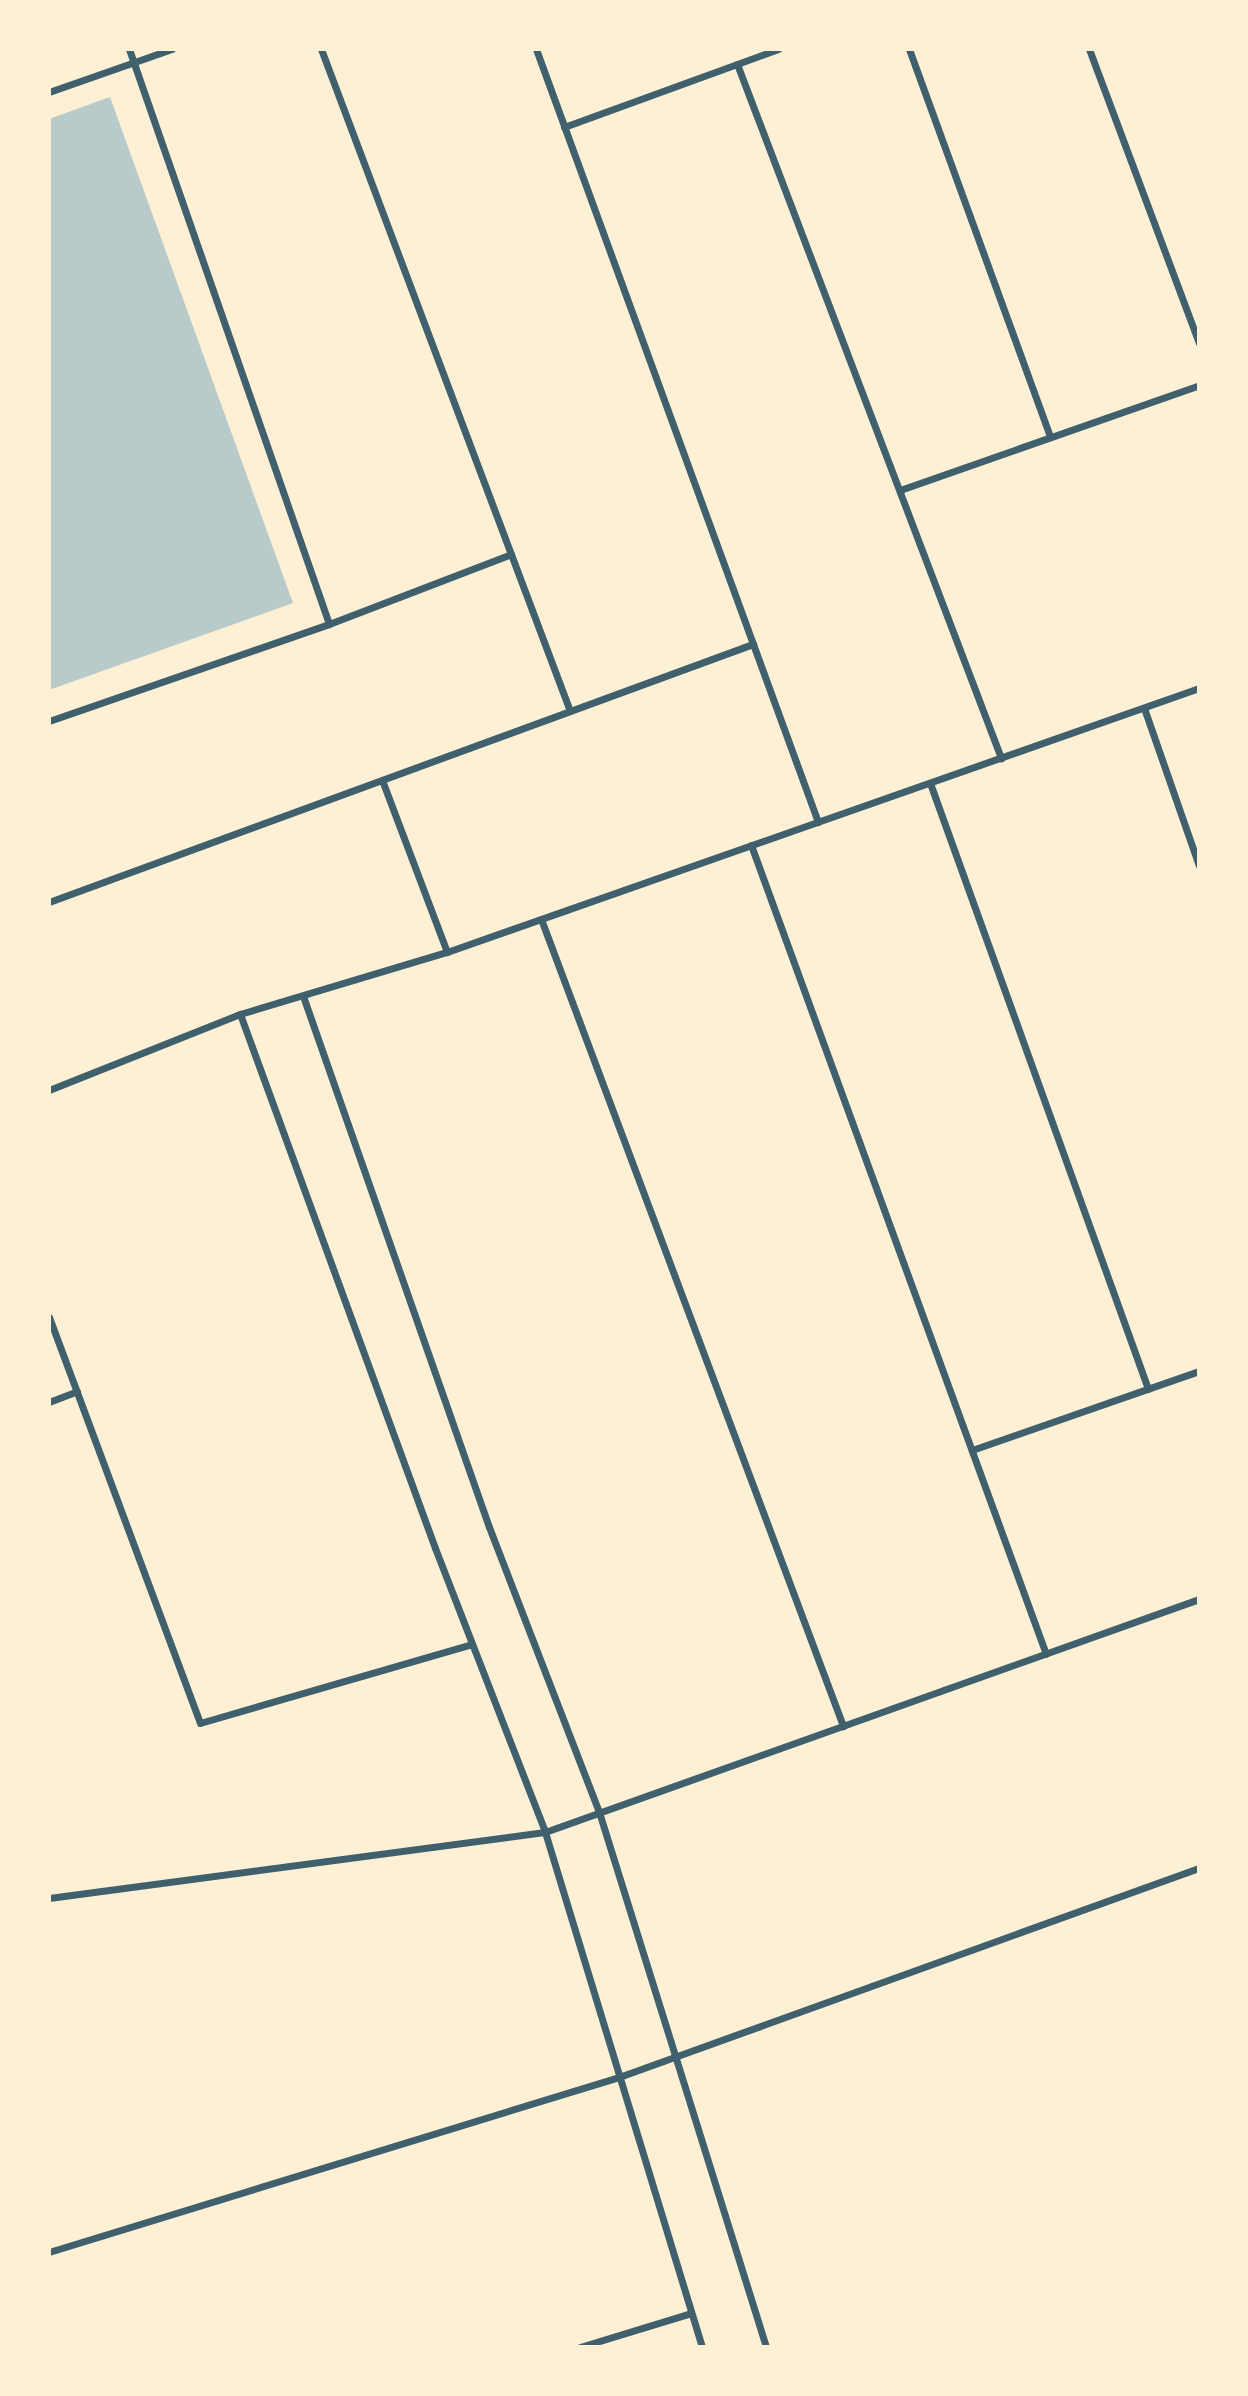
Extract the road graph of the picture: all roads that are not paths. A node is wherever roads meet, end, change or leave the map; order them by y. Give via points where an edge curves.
1 (130, 49) edge
2 (172, 49) edge
3 (321, 49) edge
4 (536, 49) edge
5 (778, 49) edge
6 (909, 49) edge
7 (1090, 49) edge
8 (134, 63) junction
9 (737, 64) junction
10 (49, 92) edge
11 (564, 127) junction
12 (1199, 342) edge
13 (1199, 385) edge
14 (1050, 438) junction
15 (900, 490) junction
16 (511, 554) junction
17 (329, 624) junction
18 (753, 644) junction
19 (1199, 688) edge
20 (1144, 708) junction
21 (570, 711) junction
22 (49, 721) edge
23 (1001, 758) junction
24 (382, 780) junction
25 (930, 783) junction
26 (818, 822) junction
27 (751, 845) junction
28 (1199, 866) edge
29 (49, 902) edge
30 (541, 919) junction
31 (447, 952) junction
32 (303, 996) junction
33 (240, 1014) junction
34 (49, 1090) edge
35 (49, 1317) edge
36 (1199, 1371) edge
37 (1148, 1389) junction
38 (77, 1391) junction
39 (49, 1402) edge
40 (972, 1450) junction
41 (1199, 1599) edge
42 (472, 1644) junction
43 (1046, 1654) junction
44 (843, 1726) junction
45 (599, 1812) junction
46 (545, 1832) junction
47 (1199, 1868) edge
48 (49, 1898) edge
49 (673, 2057) junction
50 (619, 2077) junction
51 (49, 2252) edge
52 (691, 2313) junction
53 (580, 2347) edge
54 (702, 2347) edge
55 (766, 2347) edge

1 - 8 street
2 - 8 street
3 - 16 street
4 - 11 street
5 - 9 street
6 - 14 street
7 - 12 street
8 - 10 street
8 - 17 street
9 - 11 street
9 - 15 street
11 - 18 street
13 - 14 street
14 - 15 street
15 - 23 street
16 - 17 street
16 - 21 street
17 - 22 street
18 - 21 street
18 - 26 street
19 - 20 street
20 - 23 street
20 - 28 street
21 - 24 street
23 - 25 street
24 - 29 street
24 - 31 street
25 - 26 street
25 - 37 street
26 - 27 street
27 - 30 street
27 - 40 street
30 - 31 street
30 - 44 street
31 - 32 street
32 - 33 street
32 - 45 street via 489,1527
33 - 34 street
33 - 42 street
35 - 38 street
36 - 37 street
37 - 40 street
38 - 39 street
38 - 42 street via 200,1723
40 - 43 street
41 - 43 street
42 - 46 street
43 - 44 street
44 - 45 street
45 - 46 street
45 - 49 street
46 - 48 street
46 - 50 street
47 - 49 street
49 - 50 street
49 - 55 street
50 - 51 street
50 - 52 street
52 - 53 street
52 - 54 street

